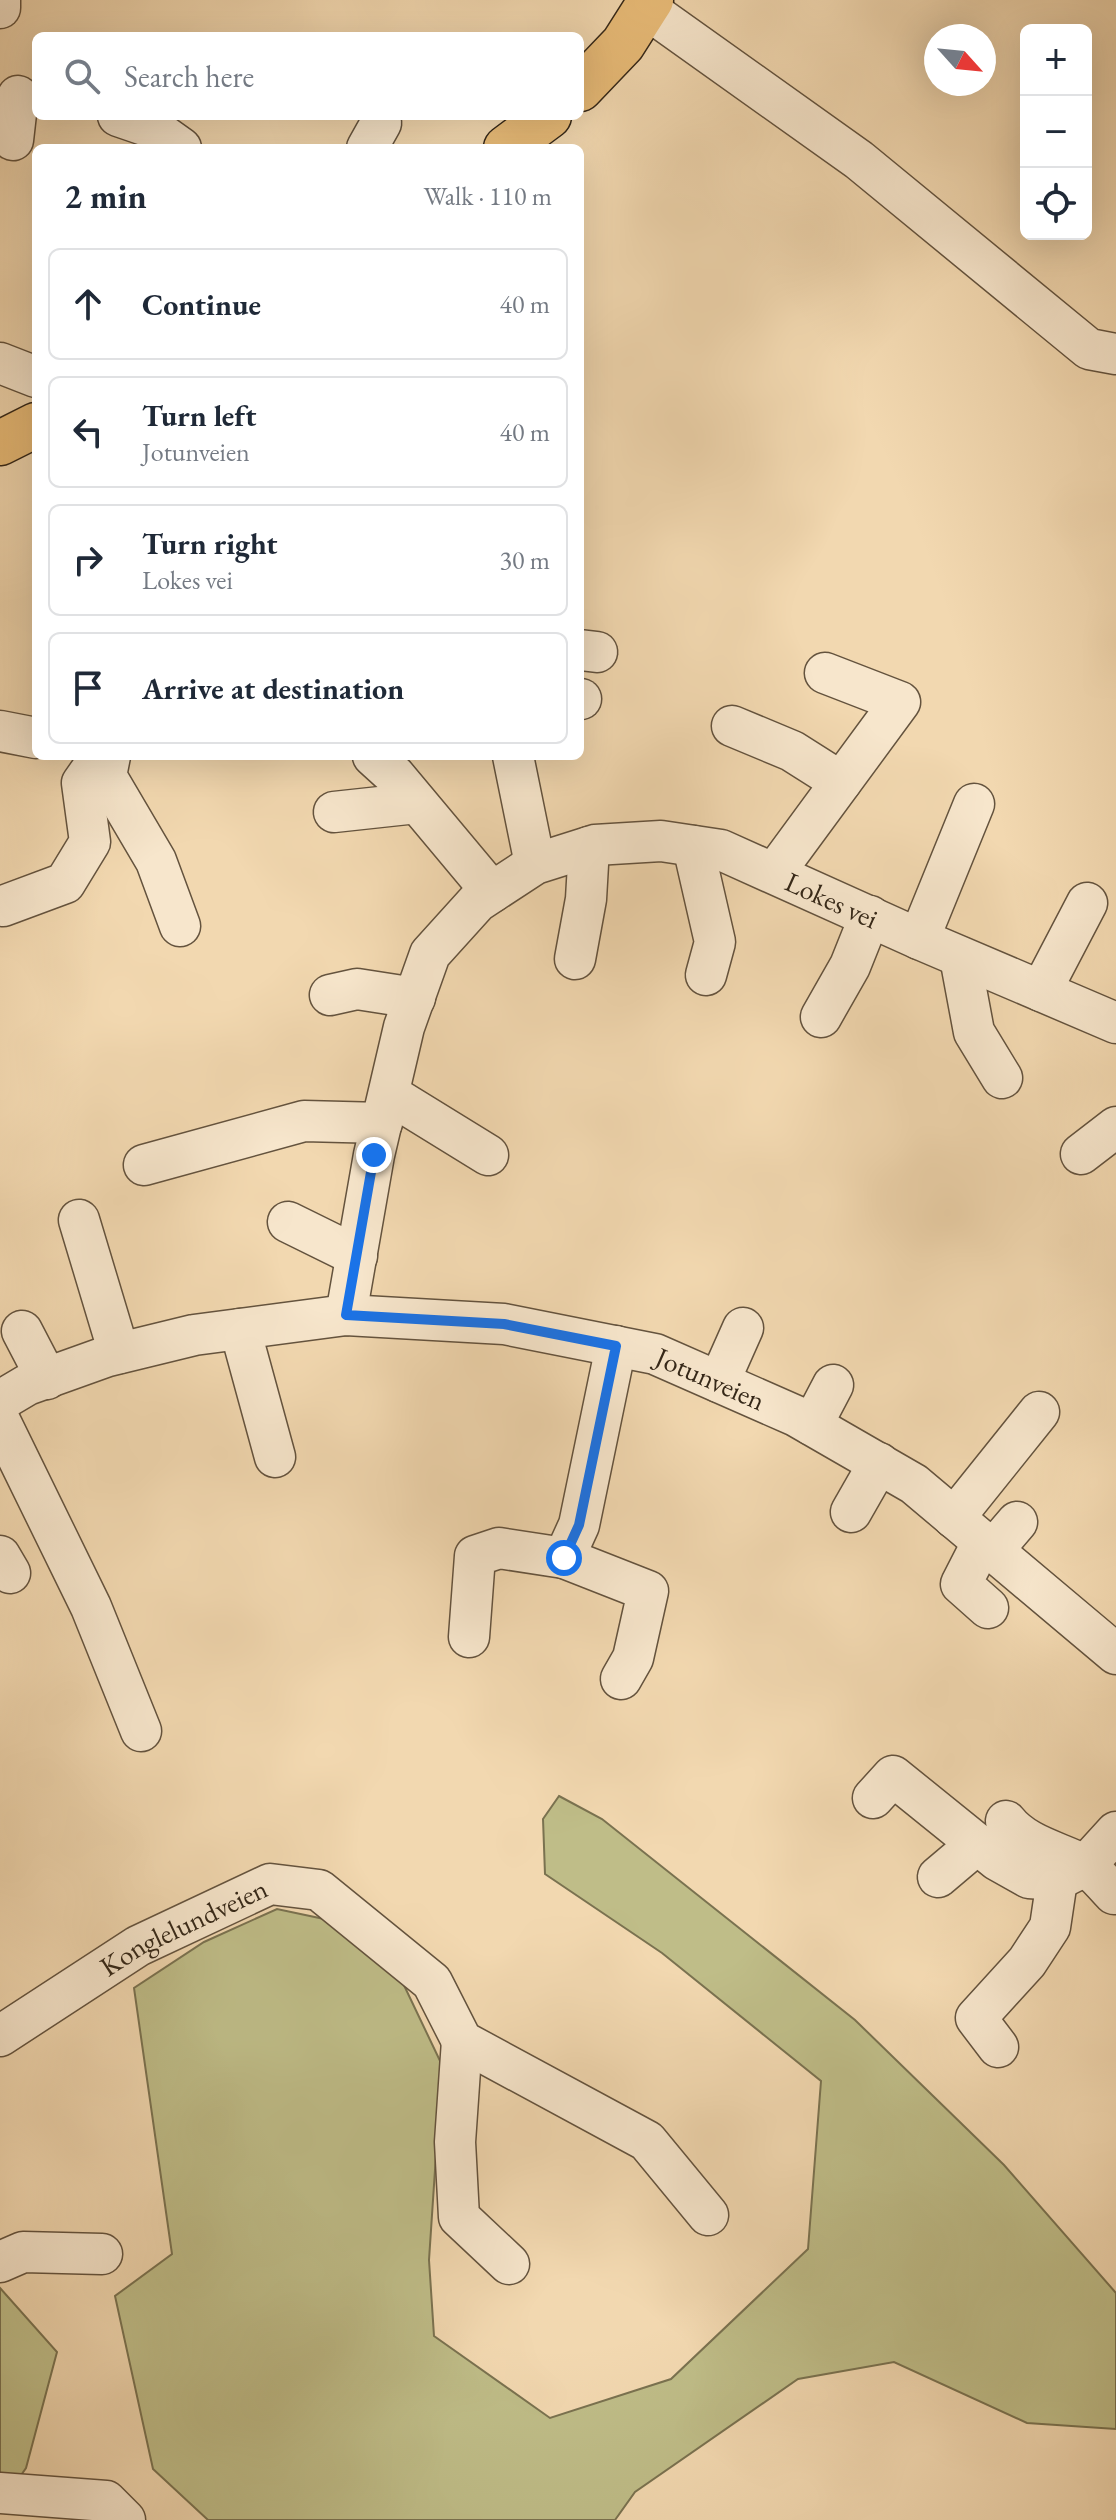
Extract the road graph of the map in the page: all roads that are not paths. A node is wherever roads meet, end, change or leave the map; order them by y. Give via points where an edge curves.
1 (0, 0) edge
2 (649, 5) edge
3 (0, 8) edge
4 (584, 85) edge
5 (18, 96) edge
6 (130, 120) edge
7 (544, 120) edge
8 (13, 140) dead end
9 (175, 144) edge
10 (511, 144) edge
11 (1116, 354) edge
12 (0, 363) edge
13 (32, 375) edge
14 (32, 427) edge
15 (0, 443) edge
16 (825, 673) dead end
17 (732, 726) dead end
18 (0, 731) edge
19 (32, 737) edge
20 (96, 760) edge
21 (98, 760) edge
22 (377, 760) edge
23 (514, 760) edge
24 (841, 782) junction
25 (417, 803) junction
26 (974, 804) dead end
27 (334, 812) dead end
28 (693, 846) junction
29 (611, 853) junction
30 (535, 864) junction
31 (775, 872) junction
32 (492, 892) junction
33 (1087, 903) dead end
34 (3, 906) dead end
35 (870, 916) junction
36 (180, 926) dead end
37 (919, 939) junction
38 (960, 957) junction
39 (575, 959) dead end
40 (706, 975) dead end
41 (1041, 991) junction
42 (330, 995) dead end
43 (415, 998) junction
44 (821, 1017) dead end
45 (1116, 1023) edge
46 (1002, 1078) dead end
47 (386, 1108) junction
48 (1116, 1127) edge
49 (1081, 1154) dead end
50 (488, 1155) dead end
51 (144, 1165) dead end
52 (79, 1220) dead end
53 (288, 1222) dead end
54 (357, 1256) junction
55 (346, 1315) junction
56 (743, 1328) dead end
57 (240, 1329) junction
58 (22, 1331) dead end
59 (616, 1346) junction
60 (119, 1353) junction
61 (47, 1379) junction
62 (719, 1382) junction
63 (833, 1385) dead end
64 (0, 1401) edge
65 (1039, 1412) dead end
66 (0, 1421) edge
67 (812, 1425) junction
68 (275, 1457) dead end
69 (879, 1463) junction
70 (851, 1512) dead end
71 (987, 1533) junction
72 (564, 1558) junction
73 (988, 1608) dead end
74 (469, 1637) dead end
75 (1116, 1654) edge
76 (621, 1679) dead end
77 (141, 1731) dead end
78 (873, 1798) dead end
79 (992, 1832) junction
80 (1116, 1832) edge
81 (1071, 1873) junction
82 (938, 1877) dead end
83 (1114, 1894) edge
84 (0, 2036) edge
85 (462, 2041) junction
86 (998, 2047) dead end
87 (708, 2215) dead end
88 (102, 2254) dead end
89 (0, 2262) edge
90 (509, 2264) dead end
91 (4, 2502) edge
92 (125, 2520) edge

1 - 3 street
2 - 4 main road via 623,44
2 - 11 street via 859,160 1089,349
5 - 8 street
6 - 9 street
7 - 10 main road
12 - 13 street
14 - 15 main road
16 - 24 street via 900,702
17 - 24 street via 792,751
18 - 19 street
20 - 34 street via 82,783 90,842 65,883
21 - 36 street via 156,861
22 - 25 street
23 - 30 street
24 - 31 street
25 - 27 street
25 - 32 street
26 - 37 street
28 - 29 street, Lokes vei via 661,841
28 - 31 street, Lokes vei via 721,850
28 - 40 street via 715,942
29 - 30 street, Lokes vei
29 - 39 street via 586,899
30 - 32 street, Lokes vei
31 - 35 street, Lokes vei
32 - 43 street, Lokes vei via 430,954
33 - 41 street
35 - 37 street, Lokes vei
35 - 44 street
37 - 38 street, Lokes vei
38 - 41 street, Lokes vei
38 - 46 street via 974,1032
41 - 45 street, Lokes vei
42 - 43 street via 357,989
43 - 47 street, Lokes vei
47 - 50 street
47 - 51 street via 304,1121
47 - 54 street, Lokes vei
48 - 49 street
52 - 60 street
53 - 54 street
54 - 55 street, Lokes vei
55 - 57 street, Jotunveien
55 - 59 street, Jotunveien via 504,1324
56 - 62 street
57 - 60 street, Jotunveien
57 - 68 street
58 - 61 street
59 - 62 street, Jotunveien via 655,1354
59 - 72 street via 579,1525
60 - 61 street, Jotunveien
61 - 64 street, Jotunveien
62 - 67 street, Jotunveien
63 - 67 street
65 - 71 street
66 - 77 street via 91,1607
67 - 69 street, Jotunveien
69 - 70 street
69 - 71 street, Jotunveien
71 - 73 street via 961,1584
71 - 75 street, Jotunveien
72 - 74 street via 499,1548 458,1557
72 - 76 street via 648,1591 633,1658
78 - 79 street via 893,1776
79 - 81 street via 997,1860 1029,1878
79 - 82 street
80 - 81 street
81 - 83 street
81 - 86 street via 1050,1927 1027,1962 976,2018
84 - 85 street, Konglelundveien via 138,1946 270,1884 319,1890 432,1982
85 - 87 street via 647,2141
85 - 90 street via 455,2142 459,2217
88 - 89 street via 23,2252
91 - 92 street via 106,2501

